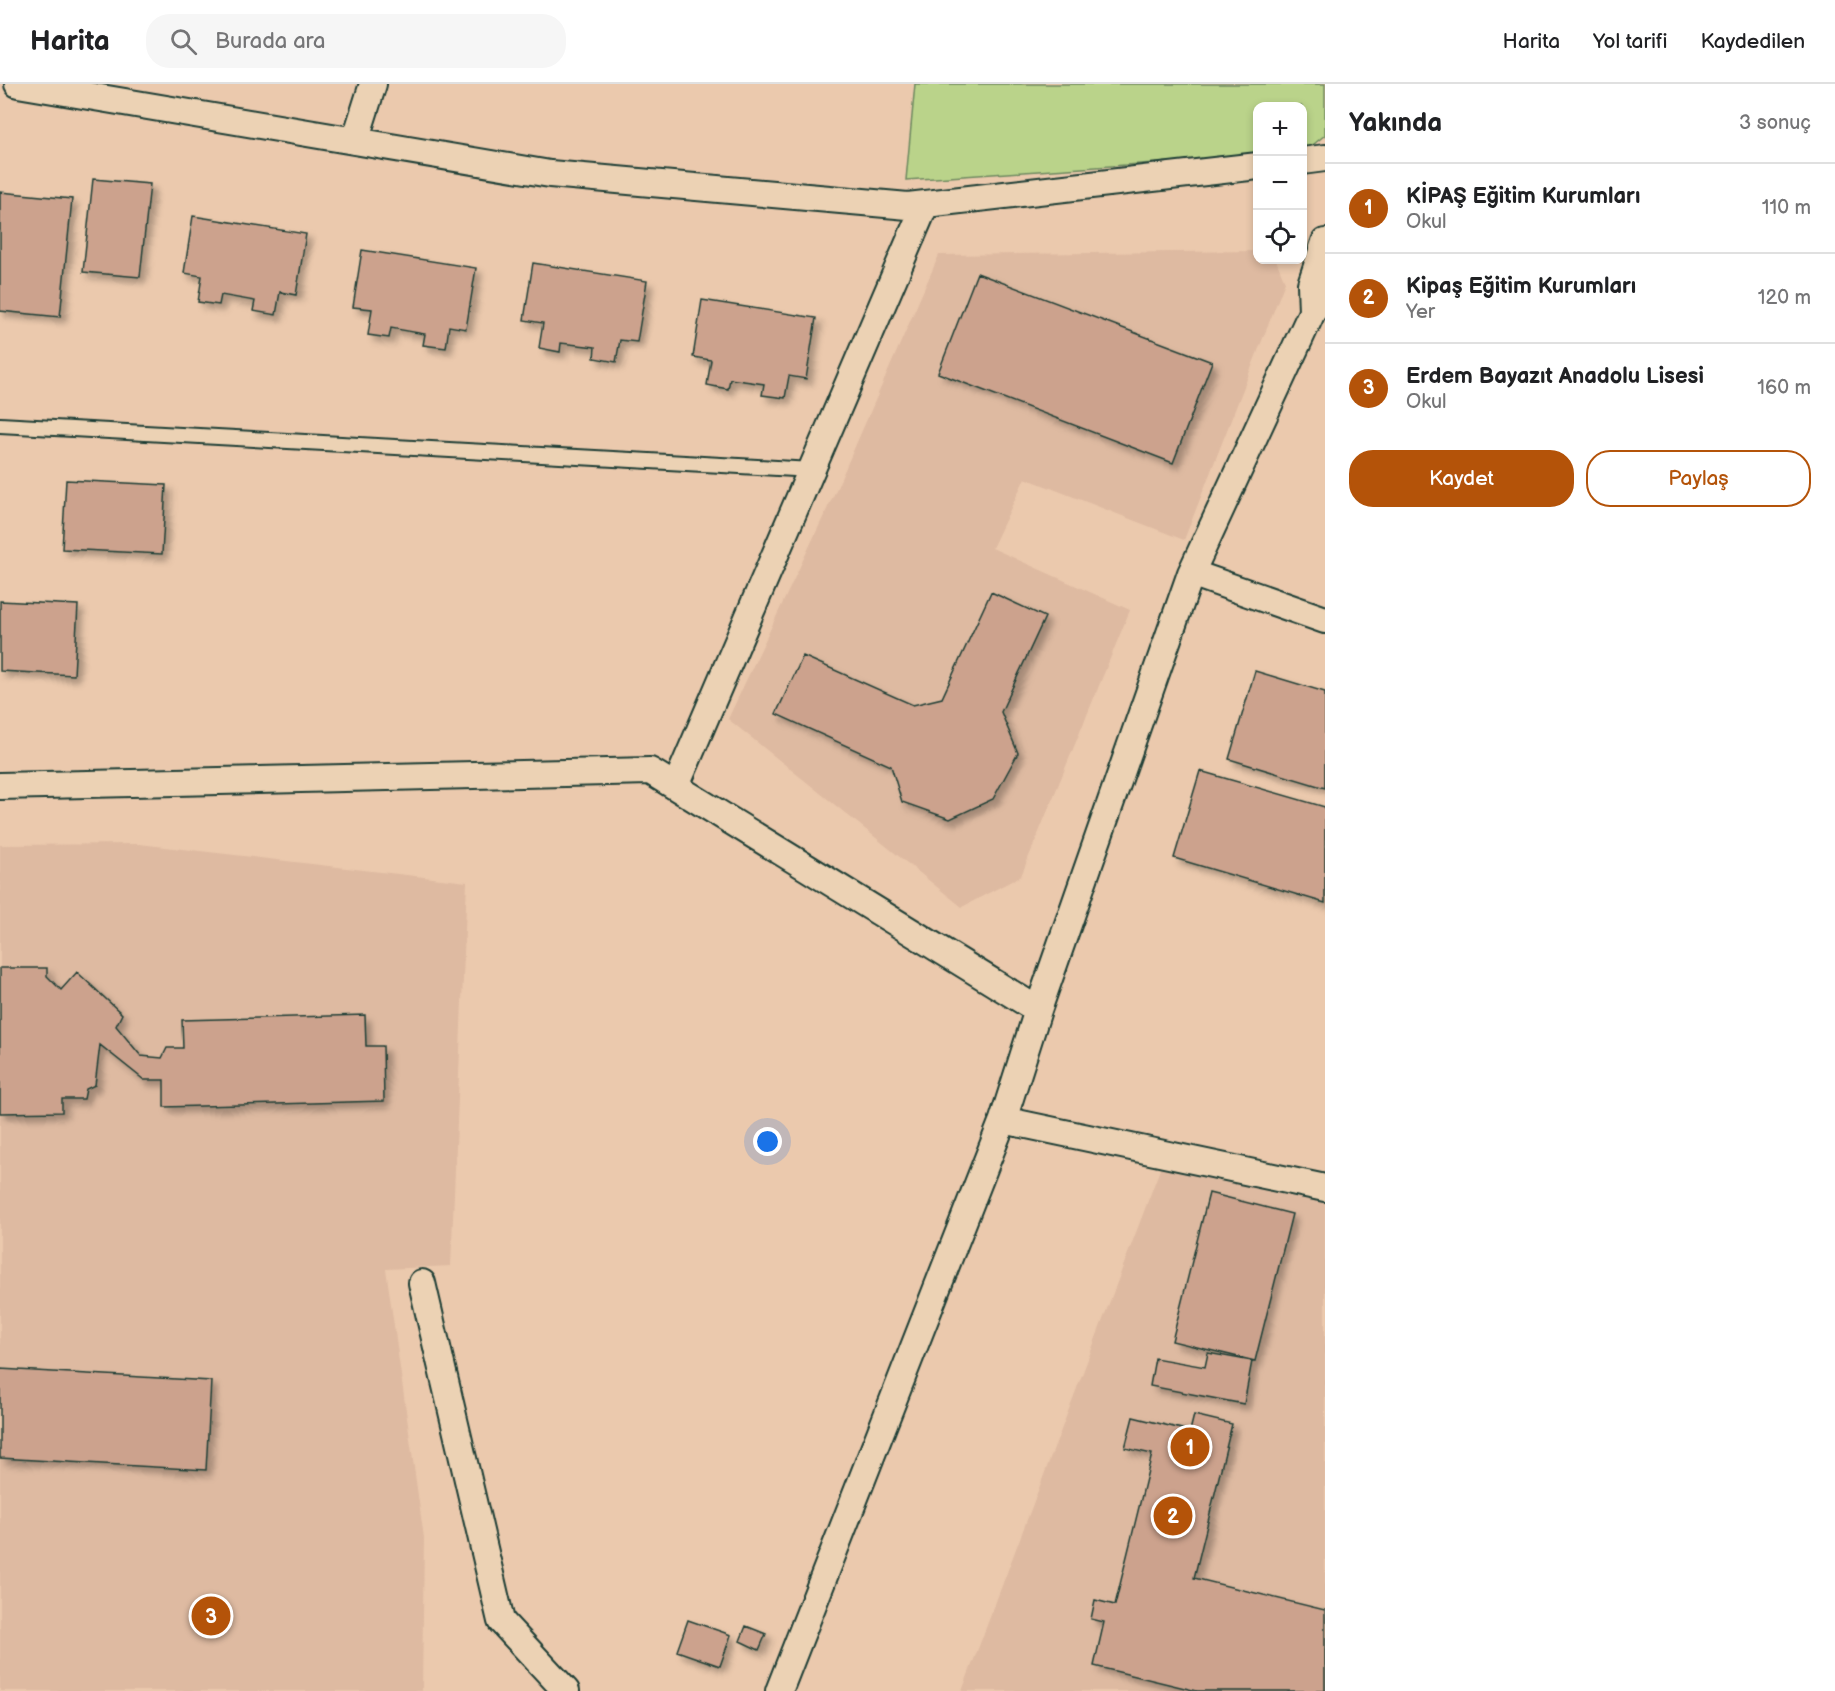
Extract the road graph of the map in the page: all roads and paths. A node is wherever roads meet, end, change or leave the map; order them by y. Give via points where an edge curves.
1 (18, 84) edge
2 (372, 84) edge
3 (355, 141) junction
4 (1325, 158) edge
5 (1307, 160) edge
6 (1253, 166) edge
7 (926, 205) junction
8 (1325, 242) edge
9 (1319, 304) edge
10 (0, 425) edge
11 (812, 470) junction
12 (1191, 573) junction
13 (1325, 620) edge
14 (0, 786) edge
15 (676, 786) junction
16 (1038, 1010) junction
17 (1003, 1120) junction
18 (1325, 1188) edge
19 (422, 1282) dead end
20 (567, 1691) edge
21 (779, 1691) edge

1 - 3 street
2 - 3 street
3 - 7 street via 550,174
4 - 5 street
6 - 7 street
7 - 11 street
8 - 9 street via 1311,284
9 - 12 street
10 - 11 lane
11 - 15 street
12 - 13 street
12 - 16 street
14 - 15 street via 650,771
15 - 16 street
16 - 17 street
17 - 18 street
17 - 21 street
19 - 20 street via 501,1621

